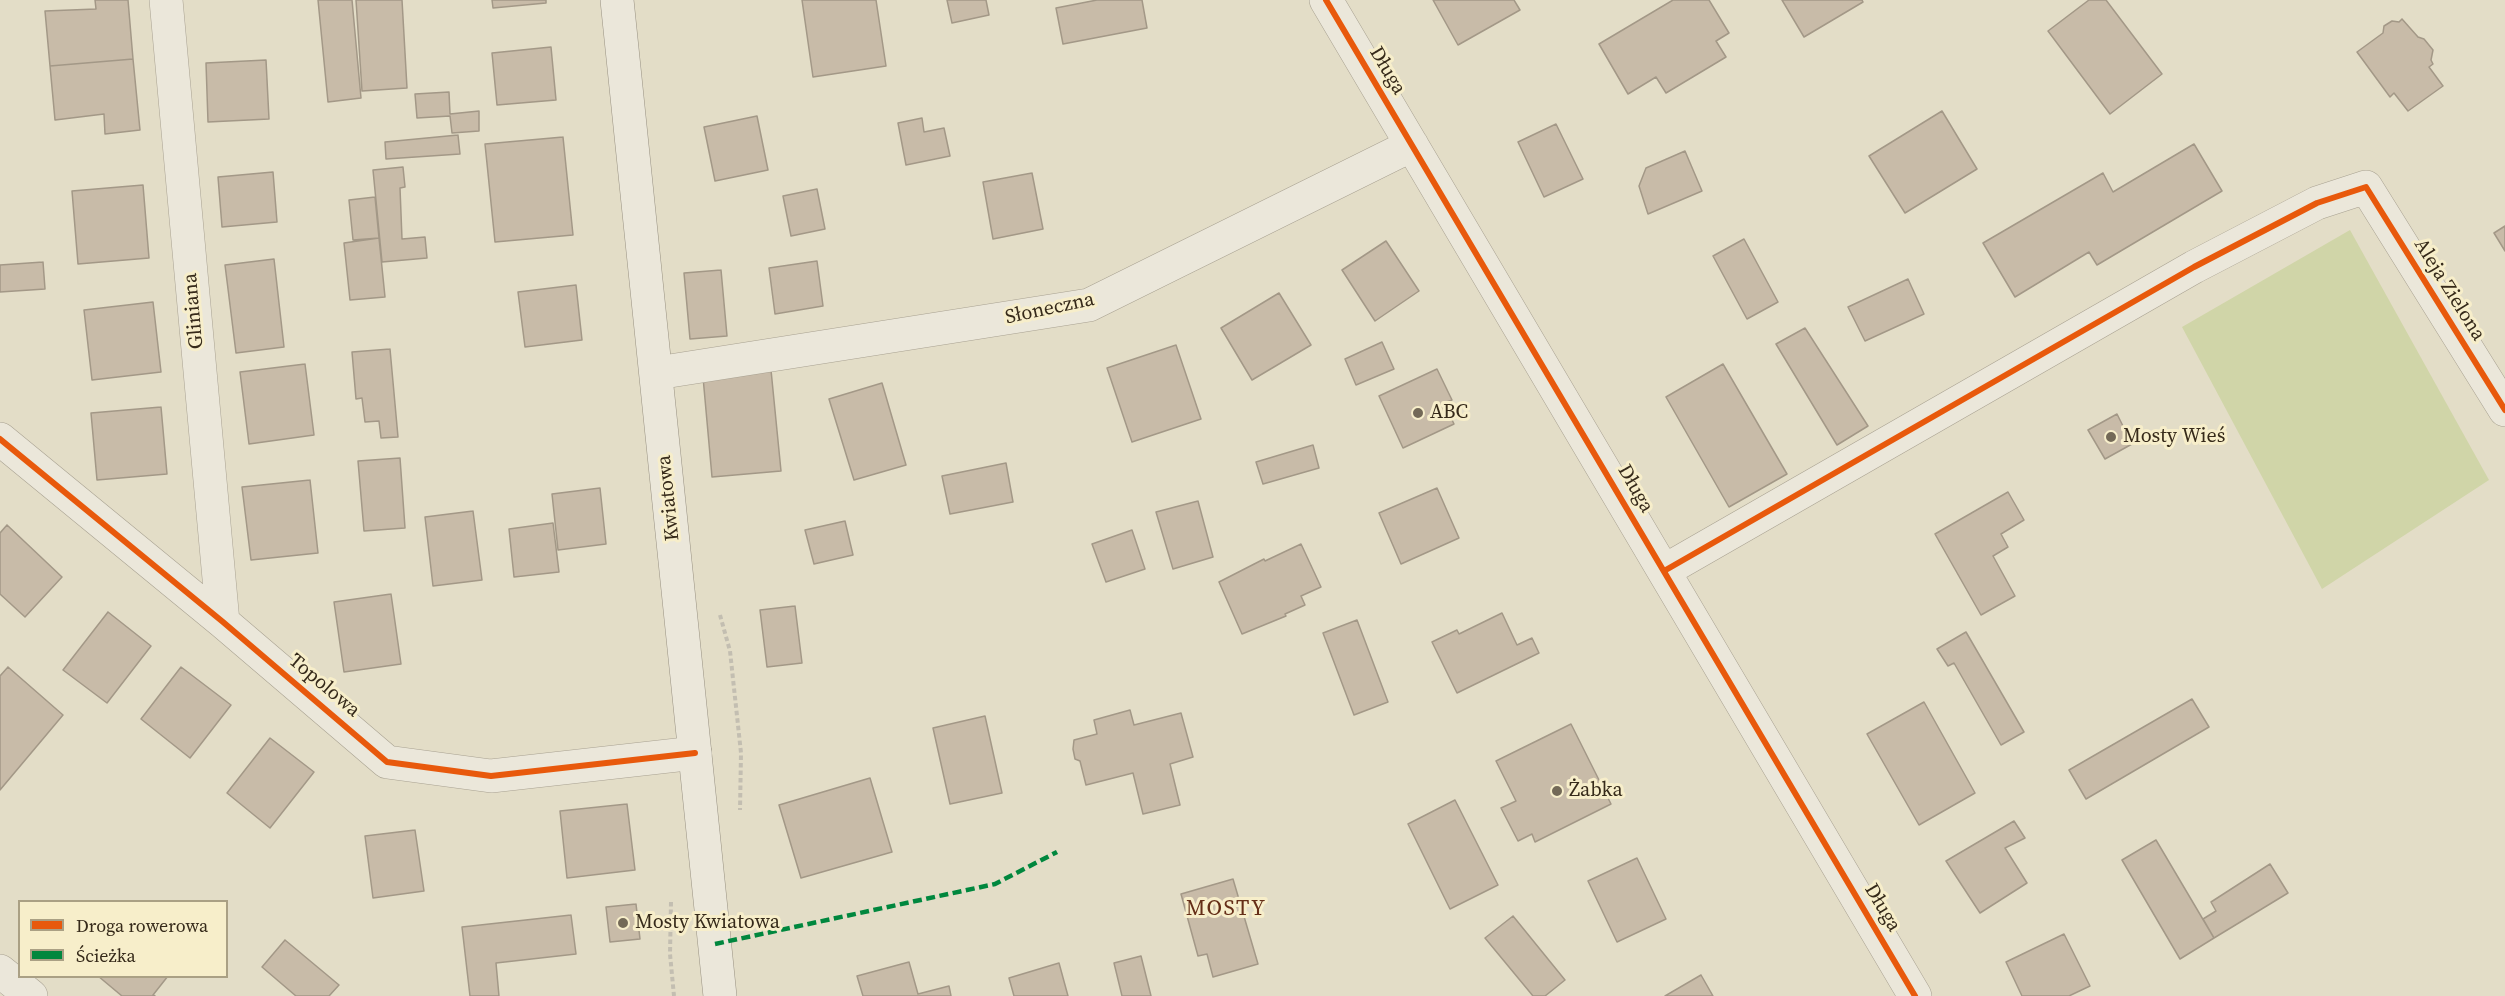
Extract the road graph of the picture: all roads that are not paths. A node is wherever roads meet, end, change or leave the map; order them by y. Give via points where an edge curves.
1 (166, 0) edge
2 (617, 0) edge
3 (1326, 0) edge
4 (1412, 145) junction
5 (657, 373) junction
6 (2505, 410) edge
7 (0, 439) edge
8 (1664, 571) junction
9 (223, 622) junction
10 (695, 753) junction
11 (0, 970) edge
12 (1909, 994) edge
13 (31, 996) edge
14 (720, 996) edge

1 - 9 street, Gliniana
2 - 5 street, Kwiatowa
3 - 4 street, Długa
4 - 5 street, Słoneczna via 1089,305
4 - 8 street, Długa
5 - 10 street, Kwiatowa
6 - 8 street, Aleja Zielona via 2366,187 2317,203 2194,267
7 - 9 street, Topolowa
8 - 12 street, Długa
9 - 10 street, Topolowa via 387,762 490,776
10 - 14 street, Kwiatowa
11 - 13 street

